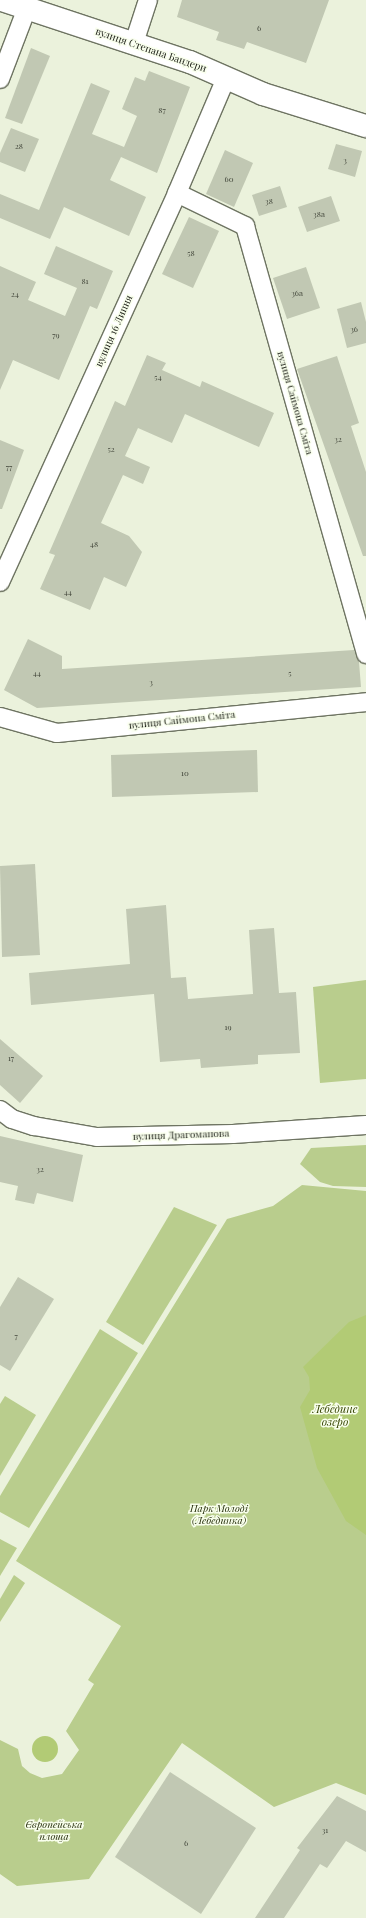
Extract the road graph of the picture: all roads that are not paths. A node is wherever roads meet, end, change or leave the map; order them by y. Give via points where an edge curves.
1 (148, 0) edge
2 (2, 4) edge
3 (27, 8) junction
4 (134, 43) junction
5 (226, 78) junction
6 (0, 79) edge
7 (366, 126) edge
8 (177, 193) junction
9 (0, 582) edge
10 (366, 654) edge
11 (366, 702) edge
12 (0, 717) edge
13 (0, 1110) edge
14 (366, 1125) edge

1 - 4 street
2 - 3 main road, вулиця Степана Бандери
3 - 4 main road, вулиця Степана Бандери
3 - 6 street
4 - 5 main road, вулиця Степана Бандери via 190,62
5 - 7 main road, вулиця Степана Бандери via 263,94
5 - 8 street, вулиця 16 Липня
8 - 9 street, вулиця 16 Липня
8 - 10 street, вулиця Саймона Сміта via 246,226
11 - 12 street, вулиця Саймона Сміта via 57,733
13 - 14 street, вулиця Драгоманова via 12,1119 70,1133 151,1137

